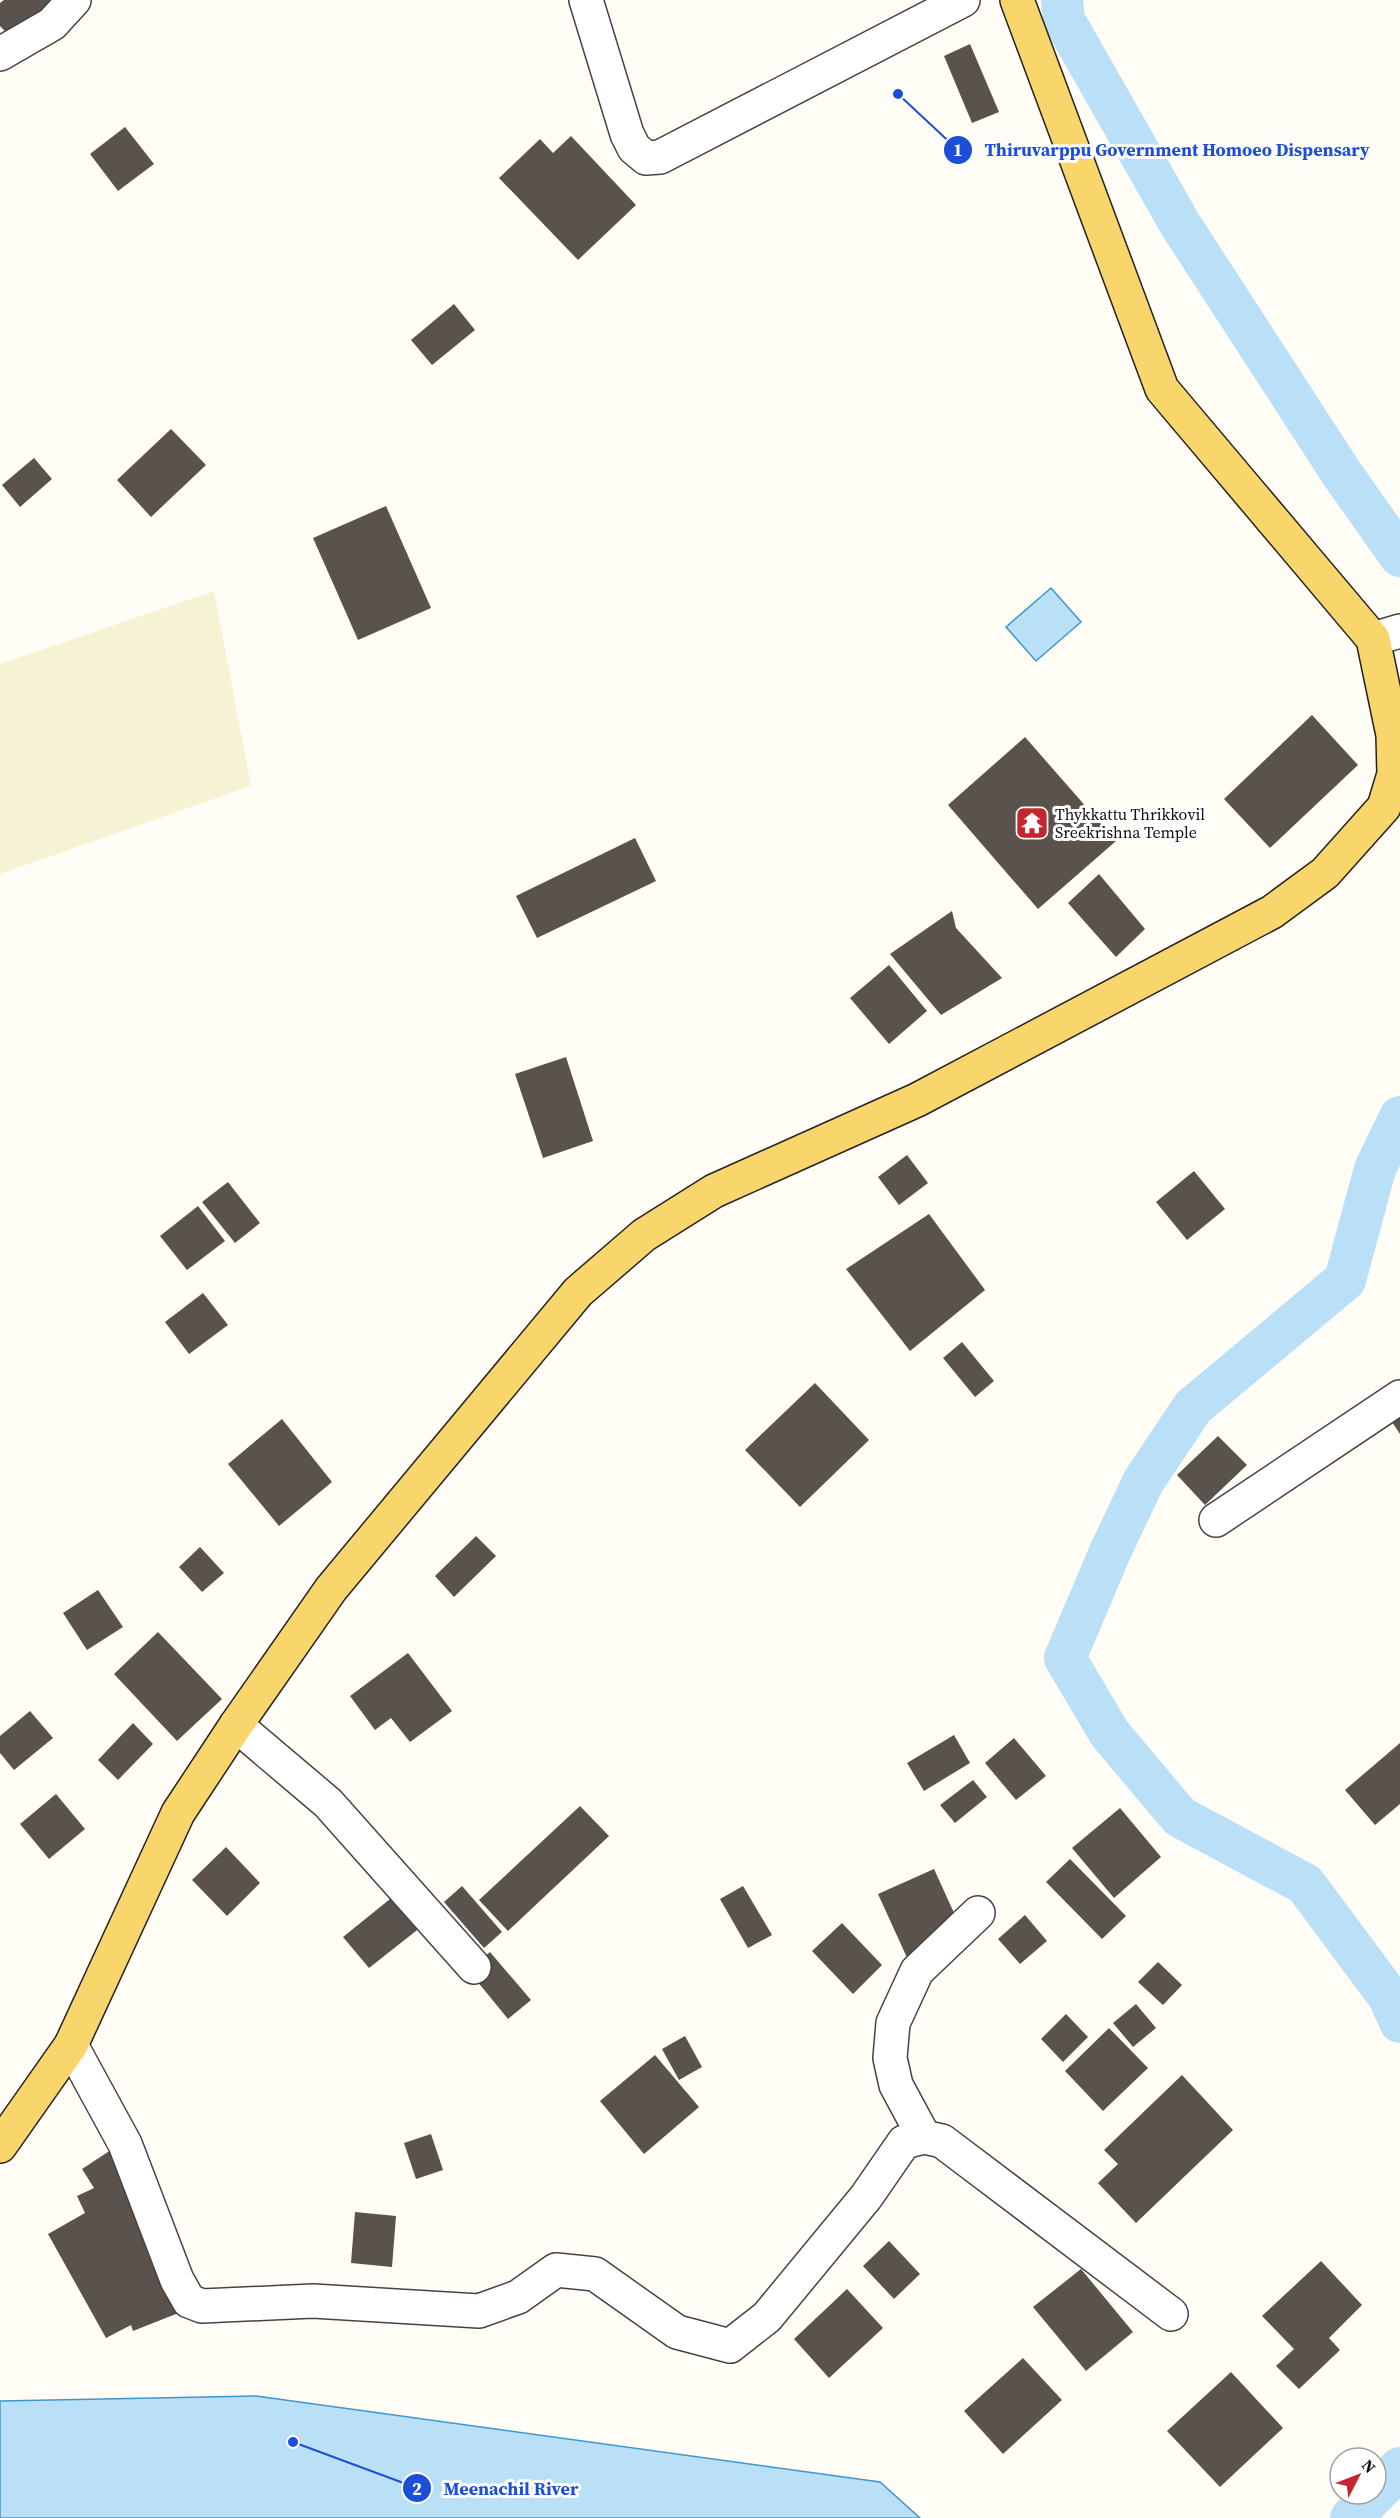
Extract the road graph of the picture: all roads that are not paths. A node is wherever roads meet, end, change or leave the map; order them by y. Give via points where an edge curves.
1 (74, 0) edge
2 (586, 0) edge
3 (963, 0) edge
4 (1017, 0) edge
5 (0, 54) edge
6 (1387, 635) edge
7 (1400, 1397) edge
8 (1216, 1520) dead end
9 (236, 1725) junction
10 (978, 1913) dead end
11 (474, 1967) dead end
12 (71, 2045) junction
13 (924, 2137) junction
14 (0, 2146) edge
15 (1171, 2314) dead end

1 - 5 street via 52,24
2 - 3 street via 627,134 634,148 646,158 660,157
4 - 6 main road via 1162,389
6 - 9 main road via 1394,774 1384,807 1325,873 1272,912 1231,934 917,1100 714,1191 644,1235 578,1292 330,1589
7 - 8 street
9 - 11 street via 328,1803
9 - 12 main road via 178,1813
10 - 13 street via 917,1971 893,2024 890,2058 896,2085
12 - 13 street via 125,2144 177,2280 189,2301 202,2306 313,2301 478,2311 518,2297 556,2270 595,2274 677,2332 730,2346 767,2317 866,2197 904,2142
12 - 14 main road
13 - 15 street via 942,2141

